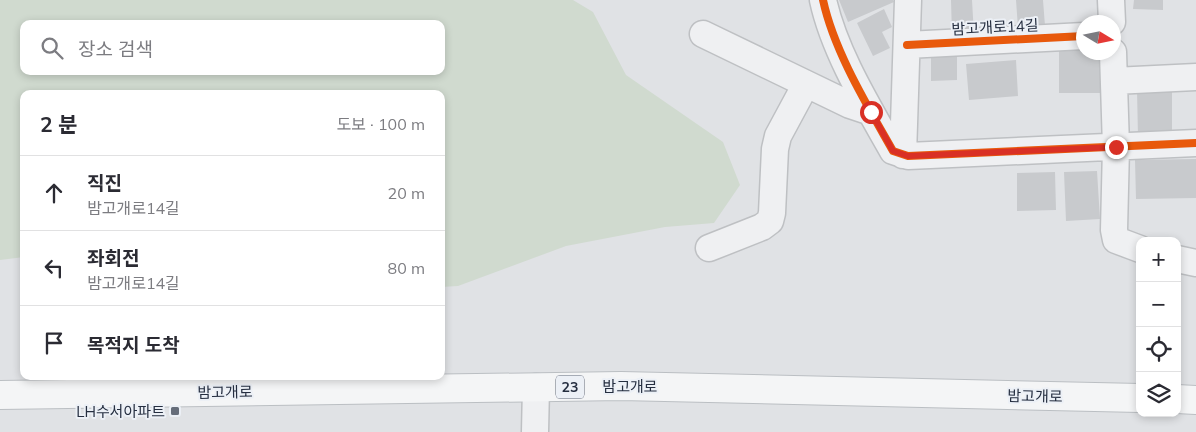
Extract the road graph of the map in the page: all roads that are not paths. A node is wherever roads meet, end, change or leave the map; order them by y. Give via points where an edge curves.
1 (823, 0) edge
2 (908, 0) edge
3 (1111, 0) edge
4 (1112, 15) edge
5 (703, 34) dead end
6 (1076, 36) edge
7 (907, 45) junction
8 (1113, 60) edge
9 (1196, 77) edge
10 (1114, 81) junction
11 (806, 84) junction
12 (871, 112) junction
13 (1196, 143) edge
14 (1116, 147) junction
15 (903, 155) junction
16 (709, 248) dead end
17 (1136, 248) edge
18 (1181, 259) edge
19 (1196, 263) edge
20 (536, 387) junction
21 (0, 395) edge
22 (1136, 398) edge
23 (1181, 399) edge
24 (1196, 400) edge
25 (534, 432) edge

1 - 12 street via 828,23
2 - 7 street
3 - 4 street
5 - 11 street
6 - 7 street, 밤고개로14길
7 - 15 street
8 - 10 street
9 - 10 street
10 - 14 street
11 - 12 street
11 - 16 street via 778,136 770,221
12 - 15 street via 893,151
13 - 14 street
14 - 15 street
14 - 17 street via 1114,230 1116,240
18 - 19 street
20 - 21 main road, 밤고개로 / 23
20 - 22 main road, 밤고개로 / 23 via 621,386
20 - 25 street
23 - 24 main road

